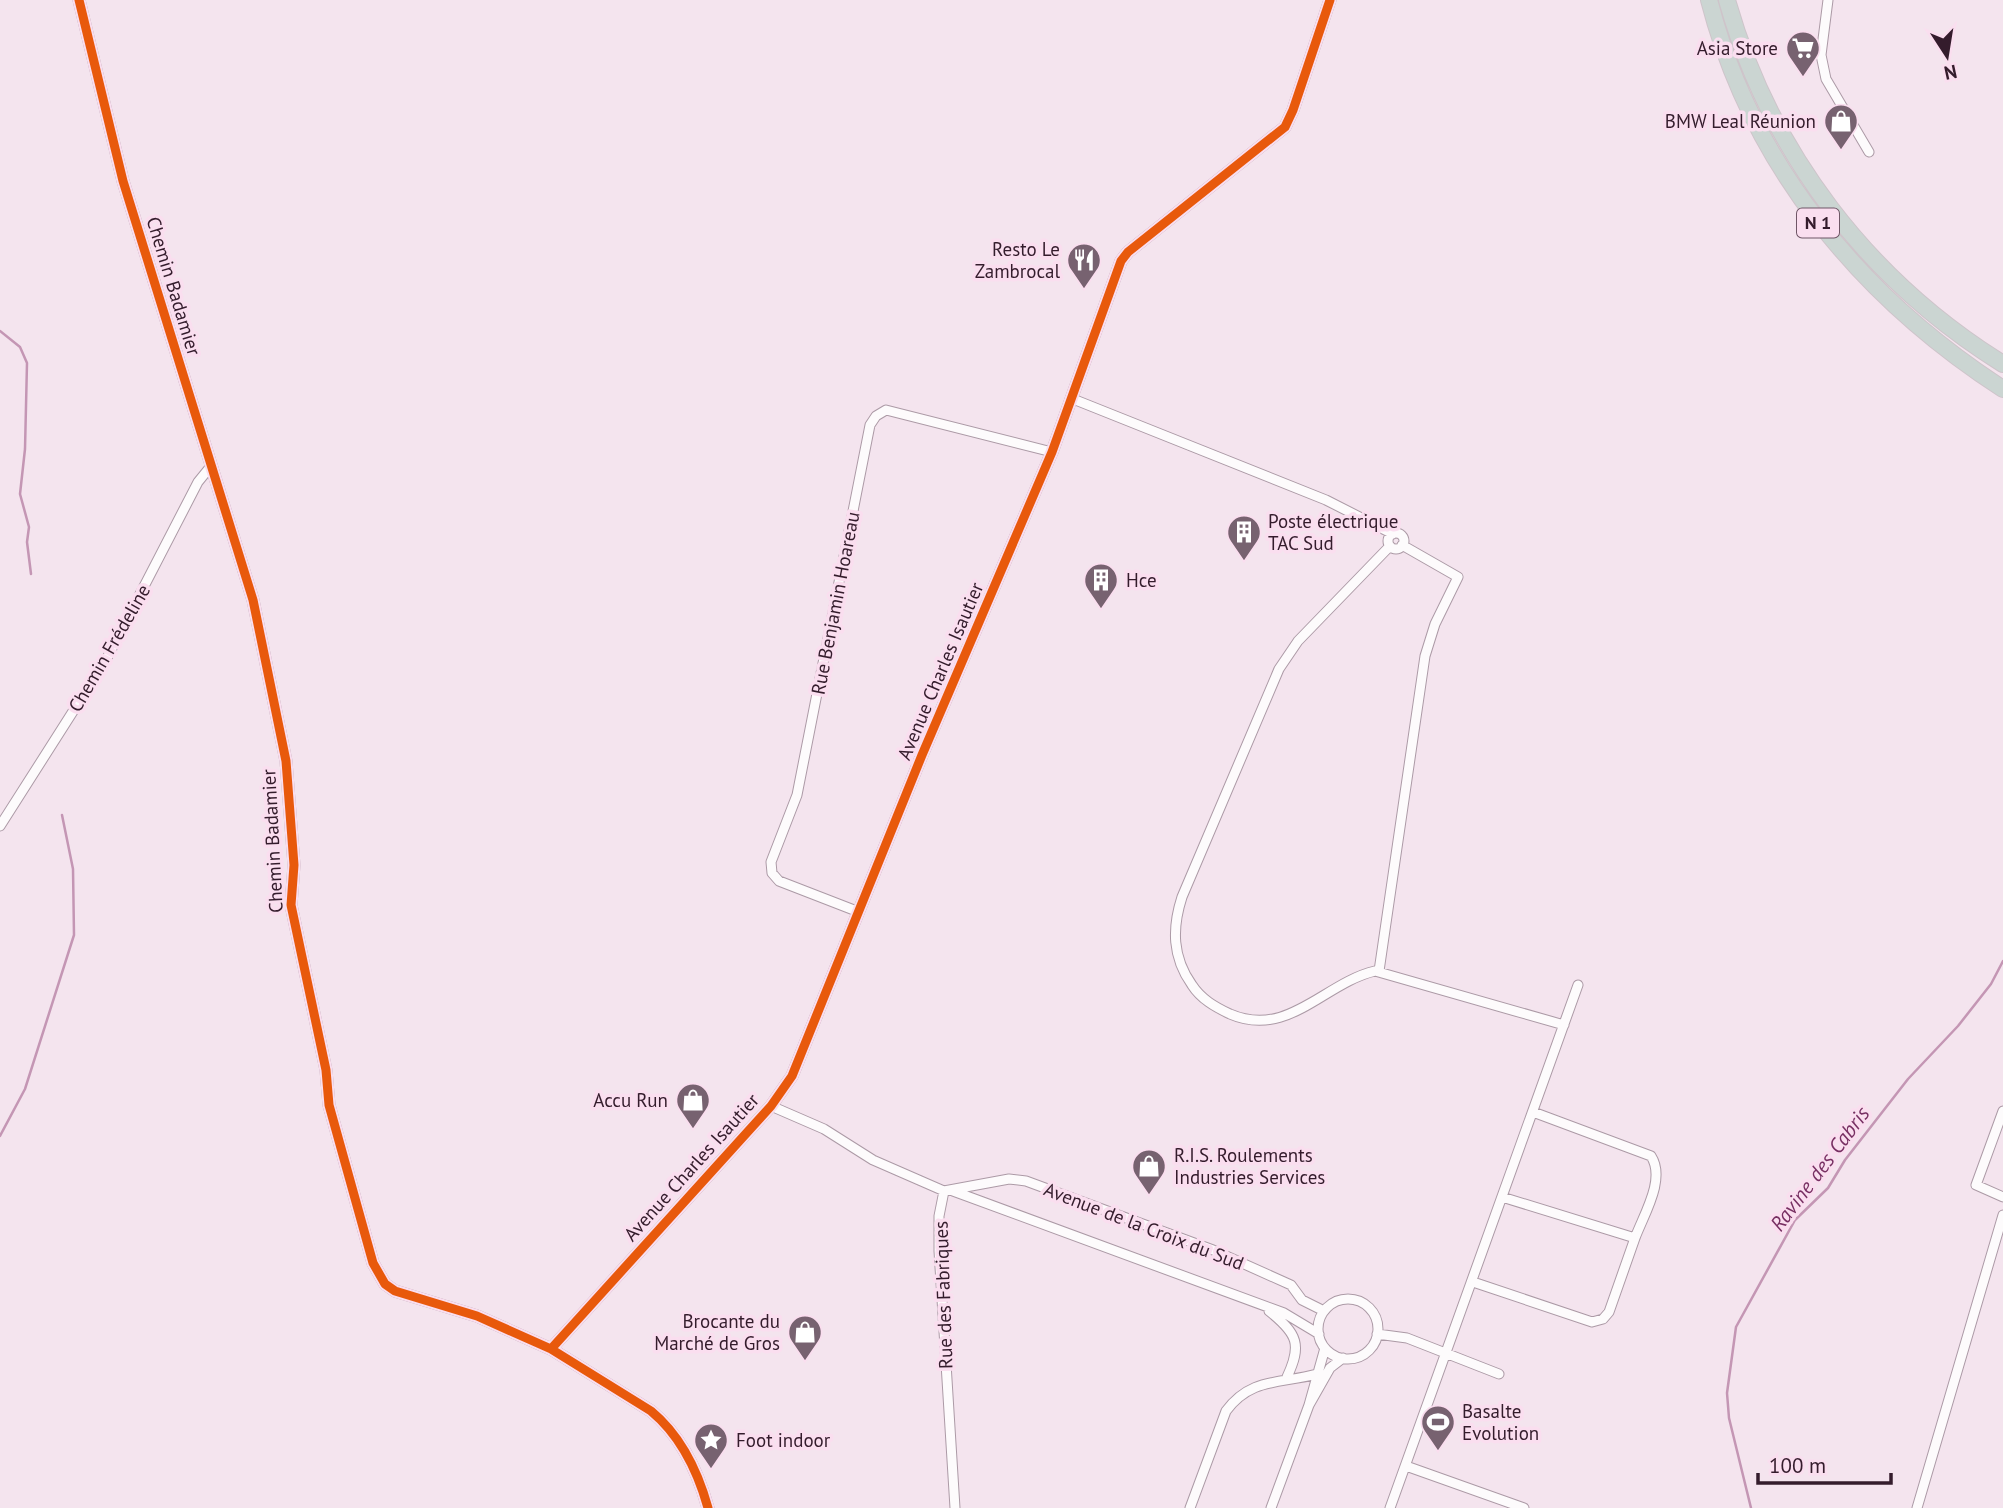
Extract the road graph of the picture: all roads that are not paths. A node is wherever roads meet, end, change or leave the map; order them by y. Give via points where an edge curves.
1 (79, 0) edge
2 (1330, 0) edge
3 (1709, 0) edge
4 (1727, 0) edge
5 (1738, 0) edge
6 (1828, 0) edge
7 (1869, 152) dead end
8 (1823, 198) junction
9 (2003, 364) edge
10 (2003, 389) edge
11 (1073, 399) junction
12 (1052, 452) junction
13 (211, 466) junction
14 (1363, 519) junction
15 (1393, 534) junction
16 (1389, 545) junction
17 (1402, 545) junction
18 (0, 826) edge
19 (859, 912) junction
20 (1379, 971) junction
21 (1578, 985) dead end
22 (1564, 1025) junction
23 (771, 1106) junction
24 (2003, 1111) edge
25 (1533, 1112) junction
26 (948, 1191) junction
27 (1502, 1197) junction
28 (2003, 1197) edge
29 (2003, 1214) edge
30 (1635, 1238) junction
31 (1473, 1282) junction
32 (1261, 1306) junction
33 (1324, 1311) junction
34 (1319, 1334) junction
35 (1377, 1334) junction
36 (1325, 1348) junction
37 (551, 1349) junction
38 (1446, 1351) junction
39 (1343, 1358) junction
40 (1317, 1374) junction
41 (1499, 1374) dead end
42 (1287, 1377) junction
43 (1309, 1405) junction
44 (1406, 1465) junction
45 (708, 1508) edge
46 (955, 1508) edge
47 (1190, 1508) edge
48 (1271, 1508) edge
49 (1390, 1508) edge
50 (1524, 1508) edge
51 (1917, 1508) edge

1 - 13 street, Chemin Badamier via 123,181
2 - 11 street, Avenue Charles Isautier via 1285,127 1121,261
3 - 10 highway, N 1 via 1731,70 1756,125 1820,226 1922,332
4 - 8 highway, N 1 via 1760,94 1780,134
5 - 8 highway via 1764,85
6 - 7 street via 1821,55 1826,79
8 - 9 highway, N 1 via 1898,285 1956,334
11 - 12 street, Avenue Charles Isautier
11 - 14 street
12 - 19 street, Avenue Charles Isautier
12 - 19 street, Rue Benjamin Hoareau via 886,410 870,425 797,795 771,862 779,881
13 - 18 street, Chemin Frédeline via 198,482 107,657
13 - 37 street, Chemin Badamier via 253,600 276,711 286,761 294,865 291,905 326,1070 329,1105 373,1263 385,1284 395,1291 477,1315
14 - 15 street
14 - 16 street
15 - 16 street
15 - 17 street via 1402,536
16 - 17 street via 1396,549
16 - 20 street via 1298,641 1279,669 1182,897 1175,929 1178,960 1195,989 1219,1010 1237,1017 1257,1020 1293,1015 1365,973
17 - 20 street via 1458,577 1425,656
19 - 23 street, Avenue Charles Isautier via 792,1076
20 - 22 street
21 - 22 street
22 - 25 street
23 - 26 street via 824,1129 873,1160
23 - 37 street, Avenue Charles Isautier
24 - 28 street via 1976,1185
25 - 27 street
25 - 30 street via 1651,1156 1658,1167 1657,1178
26 - 32 street, Avenue de la Croix du Sud
26 - 33 street, Avenue de la Croix du Sud via 1009,1179 1026,1181 1226,1256 1291,1285 1302,1300
26 - 46 street, Rue des Fabriques via 939,1216 939,1251
27 - 30 street
27 - 31 street
29 - 51 street
30 - 31 street via 1609,1312 1592,1322
31 - 38 street
32 - 34 street, Avenue de la Croix du Sud via 1284,1313
32 - 42 street via 1278,1319 1297,1346 1297,1359
33 - 34 street
33 - 35 street via 1339,1300 1362,1302 1375,1315
34 - 36 street
35 - 38 street
35 - 39 street via 1362,1354
36 - 39 street
36 - 40 street
37 - 45 street, Chemin Badamier via 663,1421 684,1449
38 - 41 street
38 - 44 street
39 - 43 street via 1330,1368
40 - 42 street
40 - 43 street
42 - 47 street via 1244,1392 1230,1405
43 - 48 street
44 - 49 street
44 - 50 street

